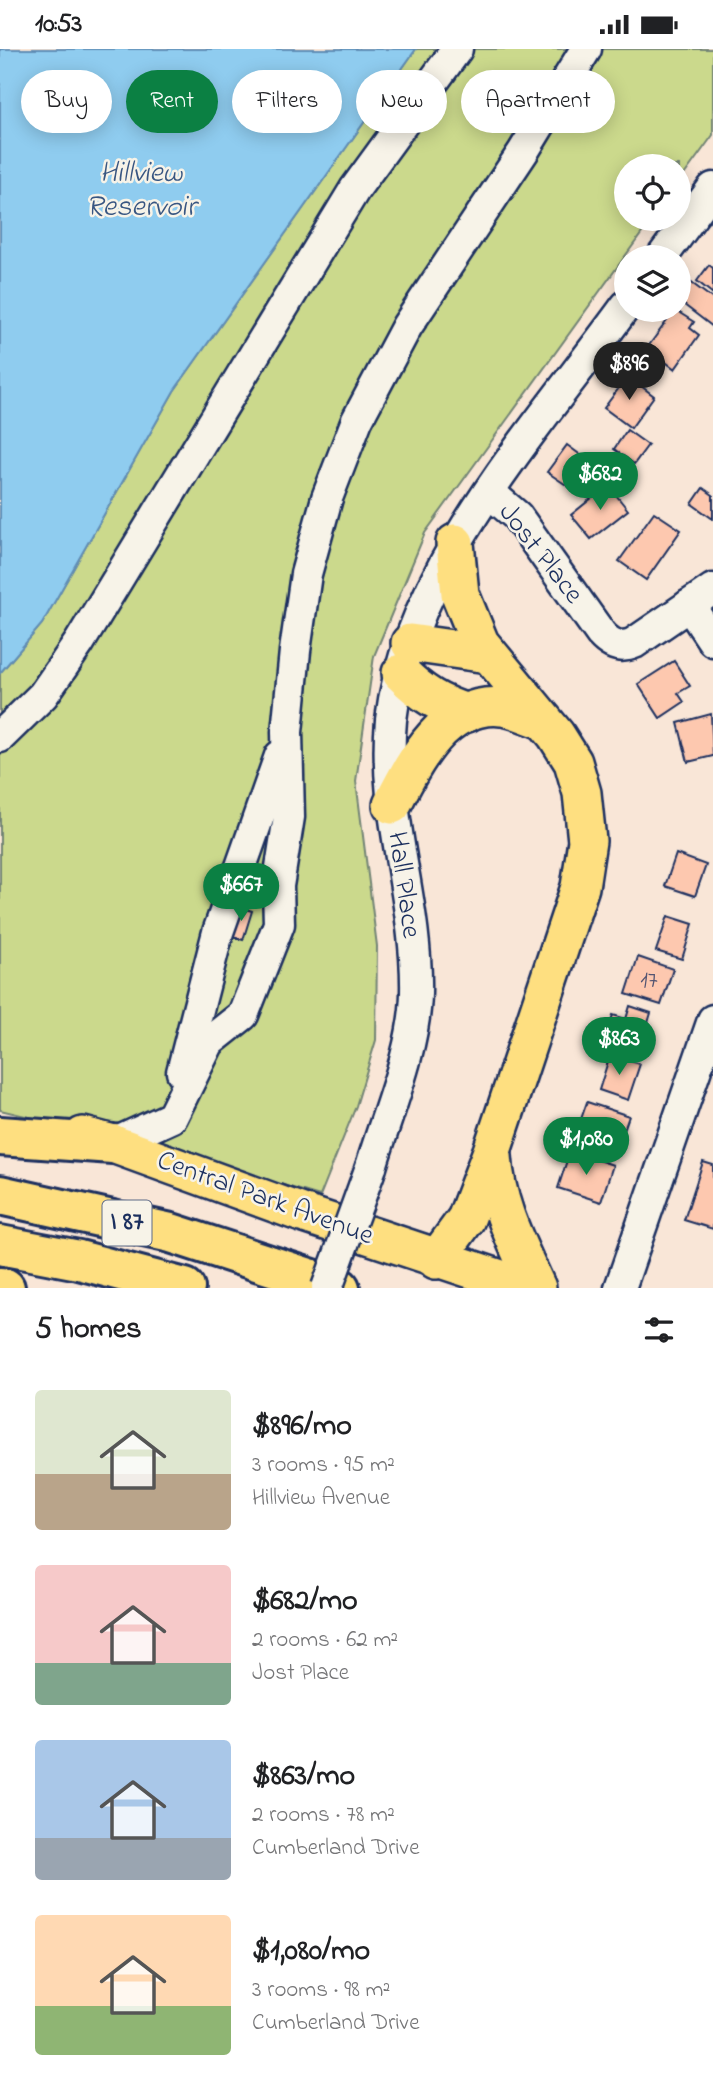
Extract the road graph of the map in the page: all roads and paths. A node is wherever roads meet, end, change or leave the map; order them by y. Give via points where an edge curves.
1 (457, 49) edge
2 (586, 49) edge
3 (713, 188) edge
4 (671, 245) edge
5 (614, 322) edge
6 (489, 492) junction
7 (455, 543) junction
8 (701, 597) edge
9 (713, 641) edge
10 (488, 654) junction
11 (406, 658) junction
12 (467, 713) junction
13 (543, 720) junction
14 (287, 732) junction
15 (0, 737) edge
16 (392, 805) junction
17 (713, 1020) edge
18 (0, 1117) edge
19 (172, 1117) junction
20 (0, 1136) edge
21 (113, 1144) junction
22 (492, 1151) junction
23 (0, 1195) edge
24 (0, 1245) edge
25 (436, 1259) junction
26 (185, 1288) edge
27 (327, 1288) edge
28 (340, 1288) edge
29 (528, 1288) edge
30 (537, 1288) edge
31 (620, 1288) edge

1 - 15 street via 355,189 79,643 43,695
2 - 14 street via 531,141 407,326 357,419 327,498 306,574
3 - 4 street
5 - 6 street, Hall Place
6 - 7 street, Hall Place
6 - 8 street, Jost Place via 517,516 601,634 618,647 640,639
7 - 10 main road via 460,594
7 - 11 street, Hall Place via 429,588
8 - 9 street
10 - 11 main road
10 - 13 main road
11 - 12 main road via 421,693
11 - 16 street, Hall Place via 389,743
12 - 13 main road via 502,707
12 - 16 main road via 450,720 429,744
13 - 22 main road via 572,762 582,793 587,841 580,887
14 - 19 street via 218,932
14 - 19 street via 289,817 278,886 279,925 243,1016 209,1042
16 - 27 street, Hall Place, bridge via 416,992 410,1036 371,1167
17 - 31 street
18 - 21 main road, Central Park Avenue
19 - 21 street
20 - 21 highway
21 - 25 main road, Central Park Avenue
22 - 25 main road via 466,1219
22 - 30 main road via 502,1213
23 - 28 highway, I 87 via 171,1233
24 - 26 highway, I 87
25 - 29 main road, Central Park Avenue

